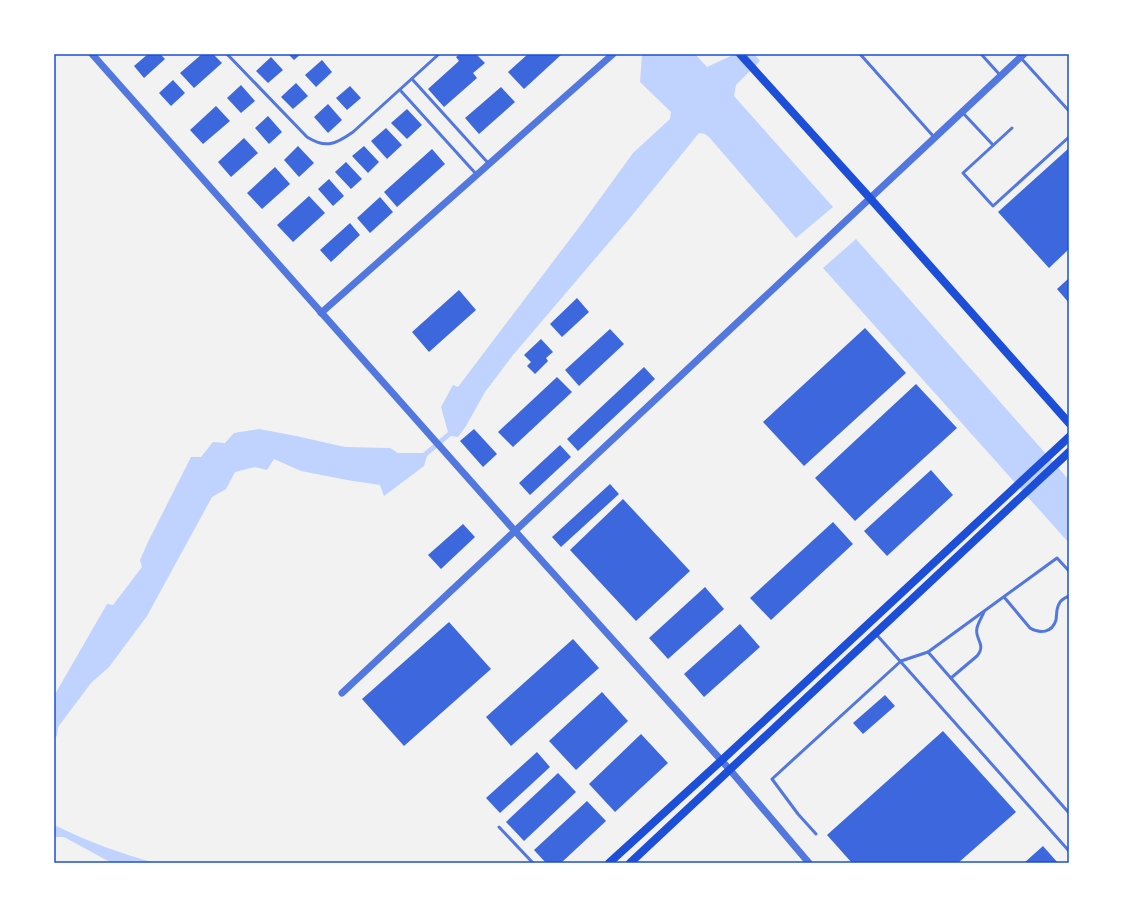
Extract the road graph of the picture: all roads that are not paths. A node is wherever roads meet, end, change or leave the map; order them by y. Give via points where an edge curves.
1 (92, 54) edge
2 (227, 54) edge
3 (439, 54) edge
4 (613, 54) edge
5 (740, 54) edge
6 (860, 54) edge
7 (981, 54) edge
8 (1022, 56) edge
9 (1000, 75) junction
10 (412, 79) junction
11 (400, 90) junction
12 (1069, 111) edge
13 (961, 112) junction
14 (1012, 128) dead end
15 (934, 137) junction
16 (1069, 138) edge
17 (993, 145) junction
18 (489, 164) junction
19 (477, 175) junction
20 (869, 197) junction
21 (322, 313) junction
22 (1069, 423) edge
23 (1069, 437) edge
24 (1069, 452) edge
25 (515, 531) junction
26 (1069, 571) edge
27 (1004, 596) junction
28 (1069, 596) edge
29 (985, 611) junction
30 (876, 634) junction
31 (928, 652) junction
32 (902, 661) junction
33 (951, 678) junction
34 (342, 693) dead end
35 (722, 760) junction
36 (730, 770) junction
37 (1069, 813) edge
38 (499, 827) dead end
39 (816, 834) dead end
40 (1069, 851) edge
41 (534, 863) edge
42 (609, 863) edge
43 (630, 863) edge
44 (809, 863) edge

1 - 21 street
2 - 11 lane via 307,137 317,143 340,142
3 - 10 lane
4 - 18 street
5 - 20 main road
6 - 15 lane
7 - 9 lane
8 - 9 street
8 - 12 lane
9 - 13 street
10 - 11 lane
10 - 18 lane
11 - 19 lane
13 - 15 street
13 - 17 lane
14 - 17 lane
15 - 20 street
16 - 17 lane via 993,206 963,173
18 - 19 street
19 - 21 street
20 - 22 main road
20 - 25 street
21 - 25 street
23 - 35 main road
24 - 30 main road
25 - 34 street
25 - 35 street
26 - 27 lane via 1057,558
27 - 28 lane via 1030,628 1035,632 1042,632 1054,625 1058,604
27 - 29 lane
29 - 31 lane
29 - 33 lane via 977,628 981,652
30 - 32 lane
30 - 36 main road
31 - 32 lane
31 - 33 lane
32 - 39 lane via 772,779
32 - 40 lane
33 - 37 lane
35 - 36 street
35 - 42 main road
36 - 43 main road
36 - 44 street
38 - 41 lane

